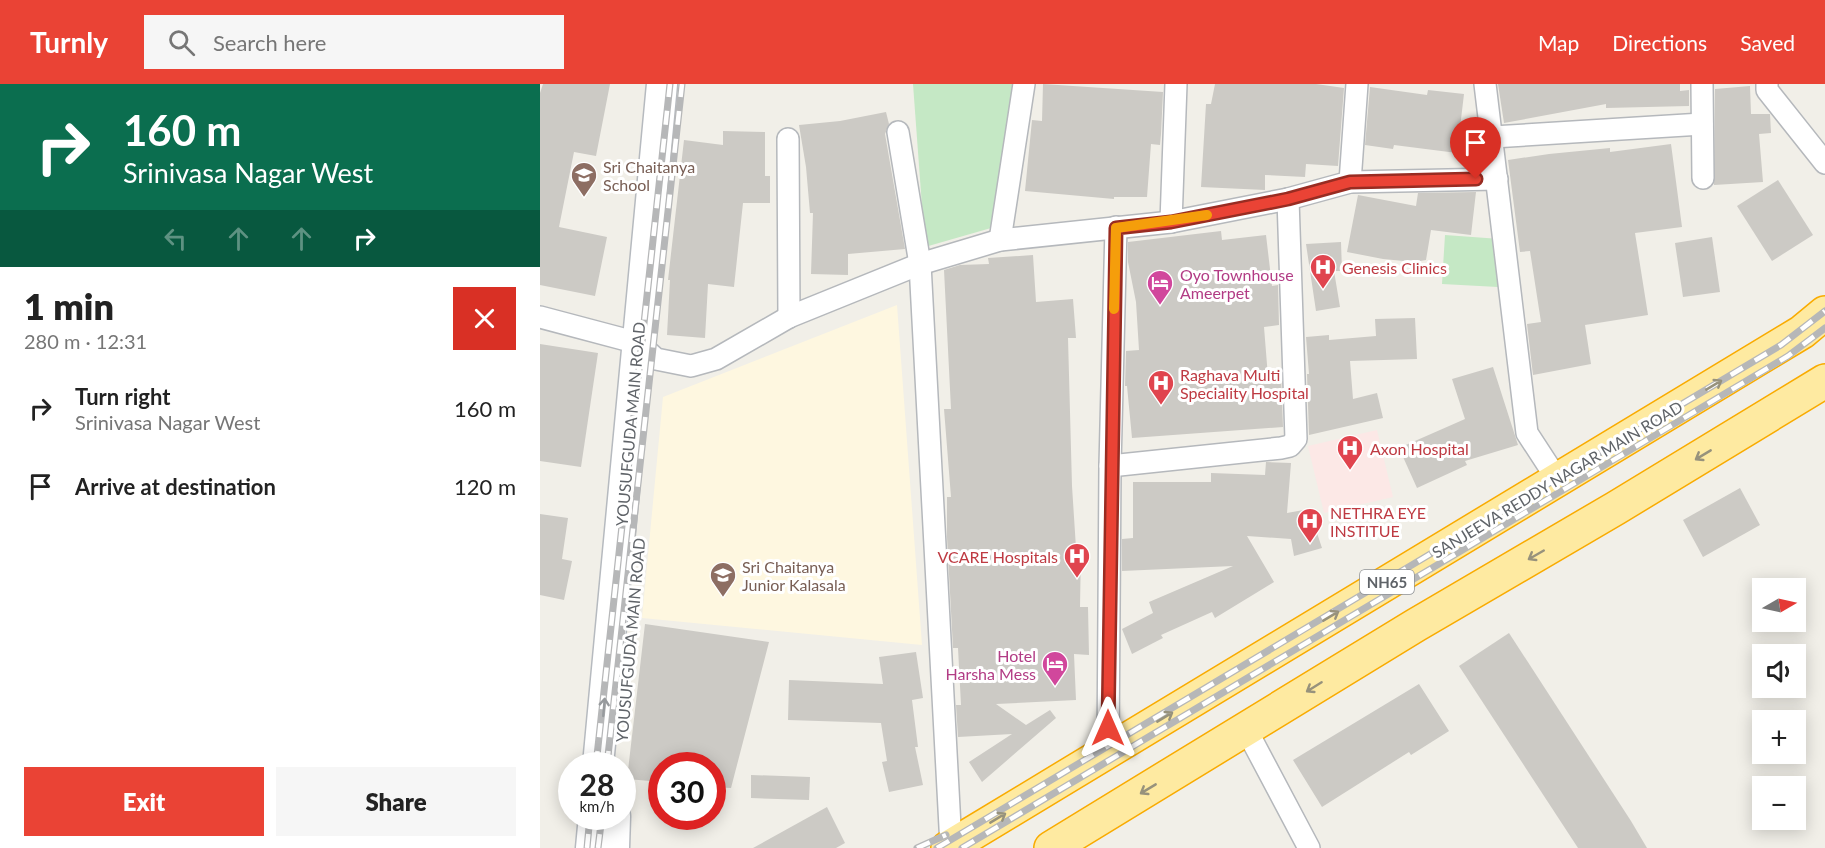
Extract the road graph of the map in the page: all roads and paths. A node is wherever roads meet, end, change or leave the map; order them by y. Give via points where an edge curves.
1 (662, 84) edge
2 (680, 84) edge
3 (1024, 84) edge
4 (1176, 84) edge
5 (1357, 84) edge
6 (1485, 84) edge
7 (1702, 84) edge
8 (1769, 86) edge
9 (1702, 124) junction
10 (898, 132) dead end
11 (1493, 137) junction
12 (788, 139) dead end
13 (1825, 163) edge
14 (1703, 178) dead end
15 (1497, 179) junction
16 (1350, 182) junction
17 (1288, 199) junction
18 (1171, 222) junction
19 (1116, 228) junction
20 (1000, 240) junction
21 (920, 264) junction
22 (1825, 313) edge
23 (540, 317) edge
24 (789, 318) junction
25 (647, 351) junction
26 (1825, 381) edge
27 (1110, 466) junction
28 (1557, 479) junction
29 (1246, 729) junction
30 (600, 752) edge
31 (620, 752) edge
32 (1108, 752) junction
33 (593, 830) edge
34 (615, 830) edge
35 (949, 847) edge
36 (591, 848) edge
37 (614, 848) edge
38 (1051, 848) edge
39 (1309, 848) edge

1 - 25 main road, YOUSUFGUDA MAIN ROAD
2 - 25 main road, YOUSUFGUDA MAIN ROAD
3 - 20 street
4 - 18 street
5 - 16 street
6 - 11 street
7 - 9 street
8 - 13 street
9 - 11 street
9 - 14 street
10 - 21 street
11 - 15 street
12 - 24 street
15 - 16 street
15 - 28 street via 1527,433
16 - 17 street
17 - 18 street
17 - 27 street via 1296,440 1281,448
18 - 19 street
19 - 20 street
19 - 27 street
20 - 21 street
21 - 24 street
21 - 35 street
28 -> 22 highway, SANJEEVA REDDY NAGAR MAIN ROAD / NH65 via 1802,332
23 - 25 street
24 - 25 street via 716,359 691,366
30 -> 25 main road, YOUSUFGUDA MAIN ROAD
25 - 31 main road, YOUSUFGUDA MAIN ROAD
26 -> 29 highway
27 - 32 street
32 -> 28 highway, SANJEEVA REDDY NAGAR MAIN ROAD / NH65
29 -> 38 highway
29 - 39 street
35 -> 32 highway, SANJEEVA REDDY NAGAR MAIN ROAD / NH65
33 - 36 main road
34 - 37 main road

